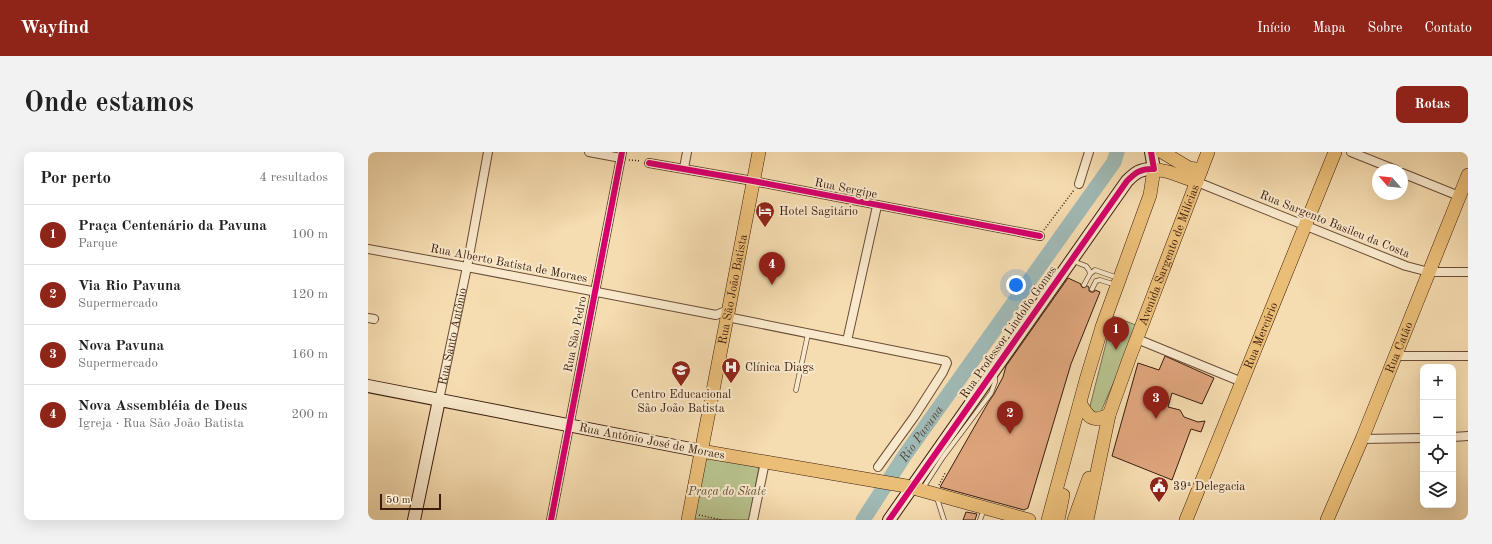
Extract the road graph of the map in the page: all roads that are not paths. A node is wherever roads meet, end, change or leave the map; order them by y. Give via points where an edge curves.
1 (488, 152) edge
2 (589, 152) edge
3 (687, 152) edge
4 (759, 152) edge
5 (1089, 152) edge
6 (1151, 152) edge
7 (1162, 152) edge
8 (1208, 152) edge
9 (1335, 152) edge
10 (1351, 152) edge
11 (622, 155) edge
12 (649, 163) road end
13 (1381, 164) edge
14 (684, 168) junction
15 (1154, 169) junction
16 (1408, 175) edge
17 (1468, 175) edge
18 (1199, 176) junction
19 (753, 181) junction
20 (1079, 184) road end
21 (1459, 196) junction
22 (877, 206) junction
23 (1306, 226) junction
24 (1040, 236) road end
25 (368, 249) edge
26 (1071, 260) junction
27 (467, 267) junction
28 (1429, 272) junction
29 (1468, 272) edge
30 (1090, 274) junction
31 (1118, 282) junction
32 (1084, 285) dead end
33 (1092, 289) dead end
34 (594, 292) junction
35 (724, 317) junction
36 (808, 334) junction
37 (1137, 339) junction
38 (847, 341) junction
39 (1396, 356) junction
40 (1468, 356) edge
41 (1242, 382) junction
42 (368, 386) edge
43 (796, 390) dead end
44 (439, 400) junction
45 (1080, 403) junction
46 (1109, 415) junction
47 (570, 425) junction
48 (1072, 434) junction
49 (1468, 436) edge
50 (1456, 437) edge
51 (1420, 438) edge
52 (1104, 439) junction
53 (1362, 439) junction
54 (701, 451) junction
55 (765, 462) junction
56 (878, 467) dead end
57 (913, 488) junction
58 (936, 494) junction
59 (983, 514) edge
60 (688, 516) edge
61 (414, 520) edge
62 (551, 520) edge
63 (753, 520) edge
64 (889, 520) edge
65 (944, 520) edge
66 (1029, 520) edge
67 (1048, 520) edge
68 (1058, 520) edge
69 (1074, 520) edge
70 (1087, 520) edge
71 (1186, 520) edge
72 (1327, 520) edge

1 - 27 street, Rua Santo Antônio
2 - 11 street
3 - 14 street
4 - 19 main road, Rua São João Batista
5 - 20 street
6 - 15 street
7 - 18 main road
8 - 18 main road, Avenida Sargento de Milícias
9 - 23 main road, Rua Mercúrio
10 - 13 street
11 - 34 street, Rua São Pedro
12 - 14 street, Rua Sergipe
14 - 19 street, Rua Sergipe
15 - 18 main road, Rua Professor Lindolfo Gomes
15 - 26 street, Rua Professor Lindolfo Gomes via 1138,171 1127,181
15 - 31 main road via 1150,195
16 - 21 street
17 - 21 main road, Rua Catão
18 - 23 street, Rua Sargento Basileu da Costa
18 - 37 main road, Avenida Sargento de Milícias
19 - 22 street, Rua Sergipe
19 - 35 main road, Rua São João Batista
21 - 28 main road, Rua Catão
22 - 24 street, Rua Sergipe
22 - 38 street
23 - 28 street, Rua Sargento Basileu da Costa via 1406,266
23 - 41 main road, Rua Mercúrio
25 - 27 street, Rua Alberto Batista de Moraes
26 - 30 lane via 1088,268
26 - 57 street, Rua Professor Lindolfo Gomes
27 - 34 street, Rua Alberto Batista de Moraes
27 - 44 street, Rua Santo Antônio
28 - 29 street, Rua Sargento Basileu da Costa
28 - 39 main road, Rua Catão
30 - 31 lane via 1095,270
30 - 32 lane
31 - 33 lane via 1100,280
31 - 45 main road
34 - 35 street, Rua Alberto Batista de Moraes
34 - 47 street, Rua São Pedro
35 - 36 street, Rua Alberto Batista de Moraes
35 - 54 main road, Rua São João Batista
36 - 38 street, Rua Alberto Batista de Moraes
36 - 43 lane
37 - 41 street
37 - 46 main road, Avenida Sargento de Milícias
38 - 56 street, Rua Alberto Batista de Moraes via 944,360 947,363 914,417
39 - 40 street
39 - 53 main road, Rua Catão
41 - 71 main road, Rua Mercúrio
42 - 44 street, Rua Antônio José de Moraes
44 - 47 street, Rua Antônio José de Moraes
44 - 61 street, Rua Santo Antônio
45 - 46 main road via 1092,418
45 - 48 main road
46 - 52 main road, Avenida Sargento de Milícias
47 - 54 street, Rua Antônio José de Moraes
47 - 62 street, Rua São Pedro
48 - 67 main road
48 - 68 main road
49 - 50 street
51 - 53 street
52 - 69 main road
52 - 70 main road, Avenida Sargento de Milícias
53 - 72 main road, Rua Catão
54 - 55 main road, Rua Antônio José de Moraes
54 - 60 main road, Rua São João Batista
55 - 57 main road, Rua Antônio José de Moraes
55 - 63 street
57 - 58 main road, Rua Antônio José de Moraes
57 - 64 street, Rua Professor Lindolfo Gomes
58 - 59 main road, Rua Antônio José de Moraes
58 - 65 lane
59 - 66 main road, Rua Antônio José de Moraes

